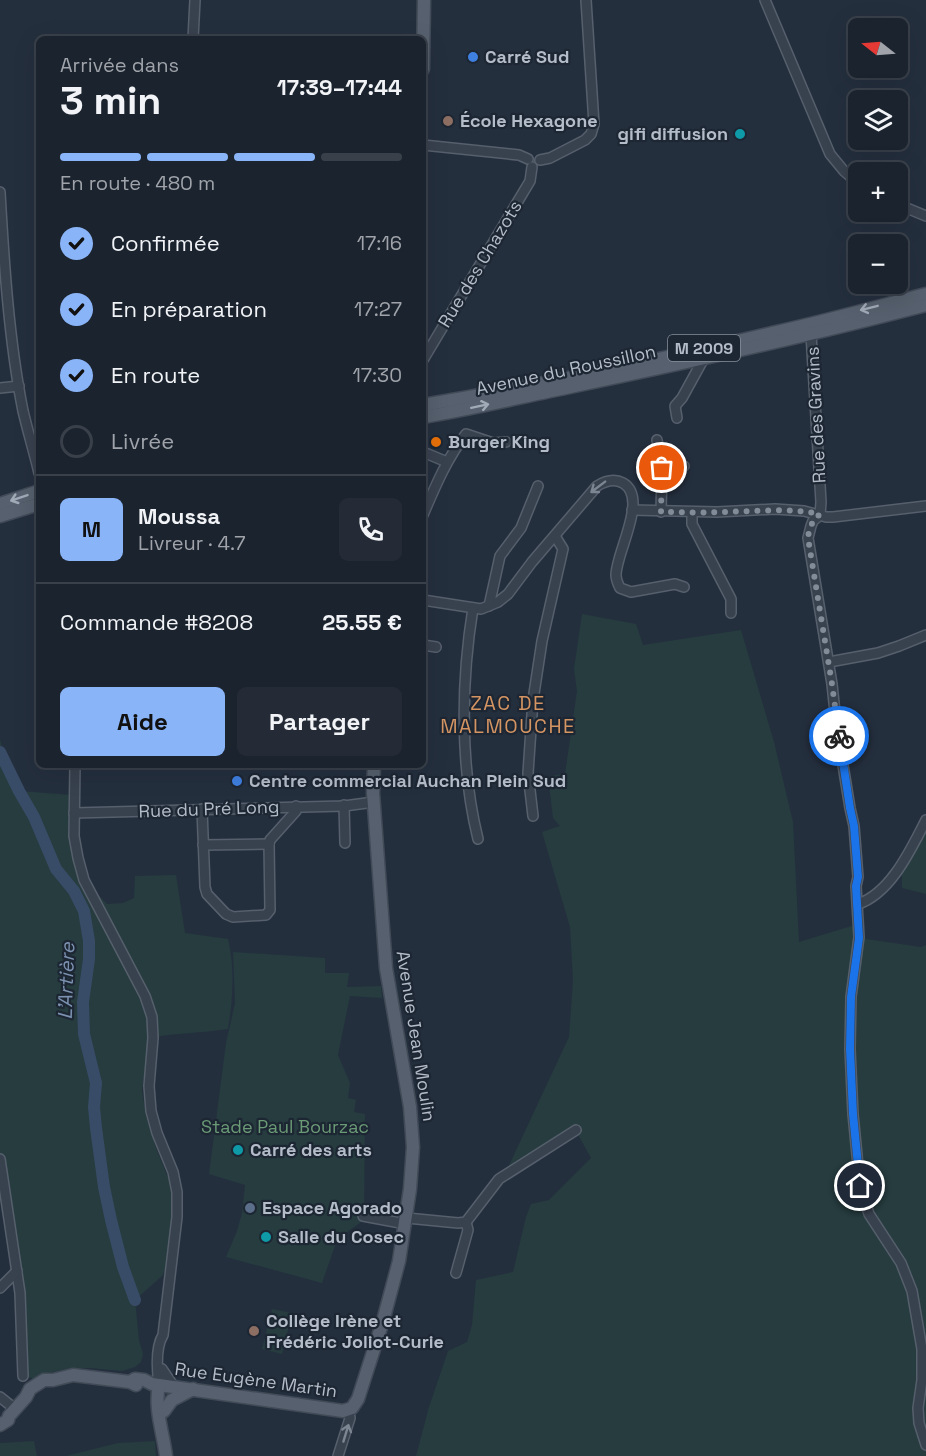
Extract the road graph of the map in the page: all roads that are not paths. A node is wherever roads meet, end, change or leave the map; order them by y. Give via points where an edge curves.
1 (195, 0) edge
2 (422, 0) edge
3 (586, 0) edge
4 (765, 0) edge
5 (193, 36) edge
6 (420, 36) edge
7 (423, 36) edge
8 (426, 145) edge
9 (530, 163) junction
10 (848, 174) edge
11 (0, 192) edge
12 (908, 209) edge
13 (926, 216) edge
14 (926, 294) edge
15 (926, 305) edge
16 (812, 334) junction
17 (426, 354) edge
18 (704, 358) junction
19 (19, 386) junction
20 (0, 388) edge
21 (426, 404) edge
22 (426, 416) edge
23 (676, 418) dead end
24 (657, 440) dead end
25 (506, 442) dead end
26 (426, 453) edge
27 (36, 461) edge
28 (447, 462) junction
29 (684, 466) dead end
30 (662, 468) junction
31 (538, 486) dead end
32 (36, 492) edge
33 (0, 504) edge
34 (36, 505) edge
35 (926, 506) edge
36 (426, 508) edge
37 (632, 510) junction
38 (661, 512) junction
39 (692, 512) junction
40 (820, 514) junction
41 (0, 516) edge
42 (555, 536) junction
43 (684, 587) dead end
44 (426, 600) edge
45 (489, 606) junction
46 (473, 608) junction
47 (731, 613) dead end
48 (926, 635) edge
49 (426, 646) edge
50 (435, 647) dead end
51 (829, 662) junction
52 (75, 768) edge
53 (374, 768) edge
54 (374, 802) junction
55 (296, 806) junction
56 (344, 806) junction
57 (202, 809) junction
58 (74, 813) junction
59 (533, 816) dead end
60 (926, 820) edge
61 (478, 839) dead end
62 (345, 843) dead end
63 (203, 844) junction
64 (269, 844) junction
65 (858, 904) junction
66 (576, 1130) dead end
67 (0, 1159) edge
68 (363, 1216) dead end
69 (406, 1221) junction
70 (466, 1222) junction
71 (5, 1224) edge
72 (17, 1271) junction
73 (456, 1273) dead end
74 (0, 1288) edge
75 (159, 1368) junction
76 (23, 1376) dead end
77 (152, 1383) junction
78 (174, 1387) junction
79 (193, 1389) junction
80 (0, 1396) edge
81 (349, 1410) junction
82 (164, 1412) junction
83 (6, 1417) edge
84 (162, 1430) junction
85 (926, 1445) edge
86 (166, 1456) edge
87 (338, 1456) edge

1 - 5 street
2 - 6 main road
2 - 7 main road
3 - 9 street via 594,124 591,134 550,158 531,156
4 - 10 street via 831,154
8 - 9 street via 519,155
9 - 17 street, Rue des Chazots via 530,181
11 - 19 street
12 - 13 street
14 -> 21 main road, Avenue du Roussillon / M 2009 via 778,332
15 - 16 main road, Avenue du Roussillon / M 2009
16 - 18 main road, Avenue du Roussillon / M 2009
16 - 40 street, Rue des Gravins
22 -> 18 main road, Avenue du Roussillon / M 2009
18 - 23 street via 675,406
19 - 20 street
19 - 27 street
24 - 30 street
25 - 28 street via 466,434
26 - 28 street
28 - 36 street
29 - 30 street
30 - 38 street
31 - 45 street via 521,528 500,556
32 -> 33 main road
34 - 41 main road
35 - 40 street via 833,517
37 - 38 street
37 -> 42 street via 629,488 613,480 602,482
37 - 43 street via 617,567 620,588 631,592 675,584
38 - 39 street
39 - 40 street via 776,509
39 - 47 street via 692,524 731,599
40 - 51 street, Rue des Gravins via 813,520 808,538
42 - 45 street via 508,594
42 - 59 street via 563,549 533,700 528,773
44 - 46 street
45 - 46 street
46 - 61 street via 465,735 469,793
48 - 51 street via 878,653
49 - 50 street
51 - 65 street, Rue des Gravins via 854,826
52 - 58 street
53 - 54 main road, Avenue Jean Moulin
54 - 56 street, Rue du Pré Long
54 - 69 main road, Avenue Jean Moulin via 386,968 412,1127 412,1175
55 - 56 street, Rue du Pré Long
55 - 57 street, Rue du Pré Long
55 - 64 street
56 - 62 street
57 - 58 street, Rue du Pré Long
57 - 63 street
58 - 75 street via 76,847 84,880 145,996 152,1017 151,1111 177,1192
60 - 65 street via 892,878 869,900
63 - 64 street
63 - 64 street via 207,894 233,917 266,915 270,910
65 - 85 street, Rue des Gravins via 850,1049 860,1186 869,1214 901,1263 912,1291 921,1337 919,1423
66 - 70 street via 499,1179
67 - 71 street
68 - 69 street
69 - 70 street
69 - 81 main road, Avenue Jean Moulin via 383,1321 358,1399
70 - 73 street via 468,1230
71 - 72 street
72 - 74 street
72 - 76 street
75 - 77 street
75 - 77 street via 146,1376
75 - 78 street
77 - 78 main road, Rue Eugène Martin
77 - 82 main road via 162,1396
77 - 83 main road, Rue Eugène Martin via 146,1387 73,1376 53,1380 26,1397
77 - 84 main road
78 - 79 main road, Rue Eugène Martin
79 - 81 main road, Rue Eugène Martin
79 - 82 main road via 172,1400
80 - 83 street via 10,1405
87 -> 81 street
82 - 84 main road
84 - 86 main road

